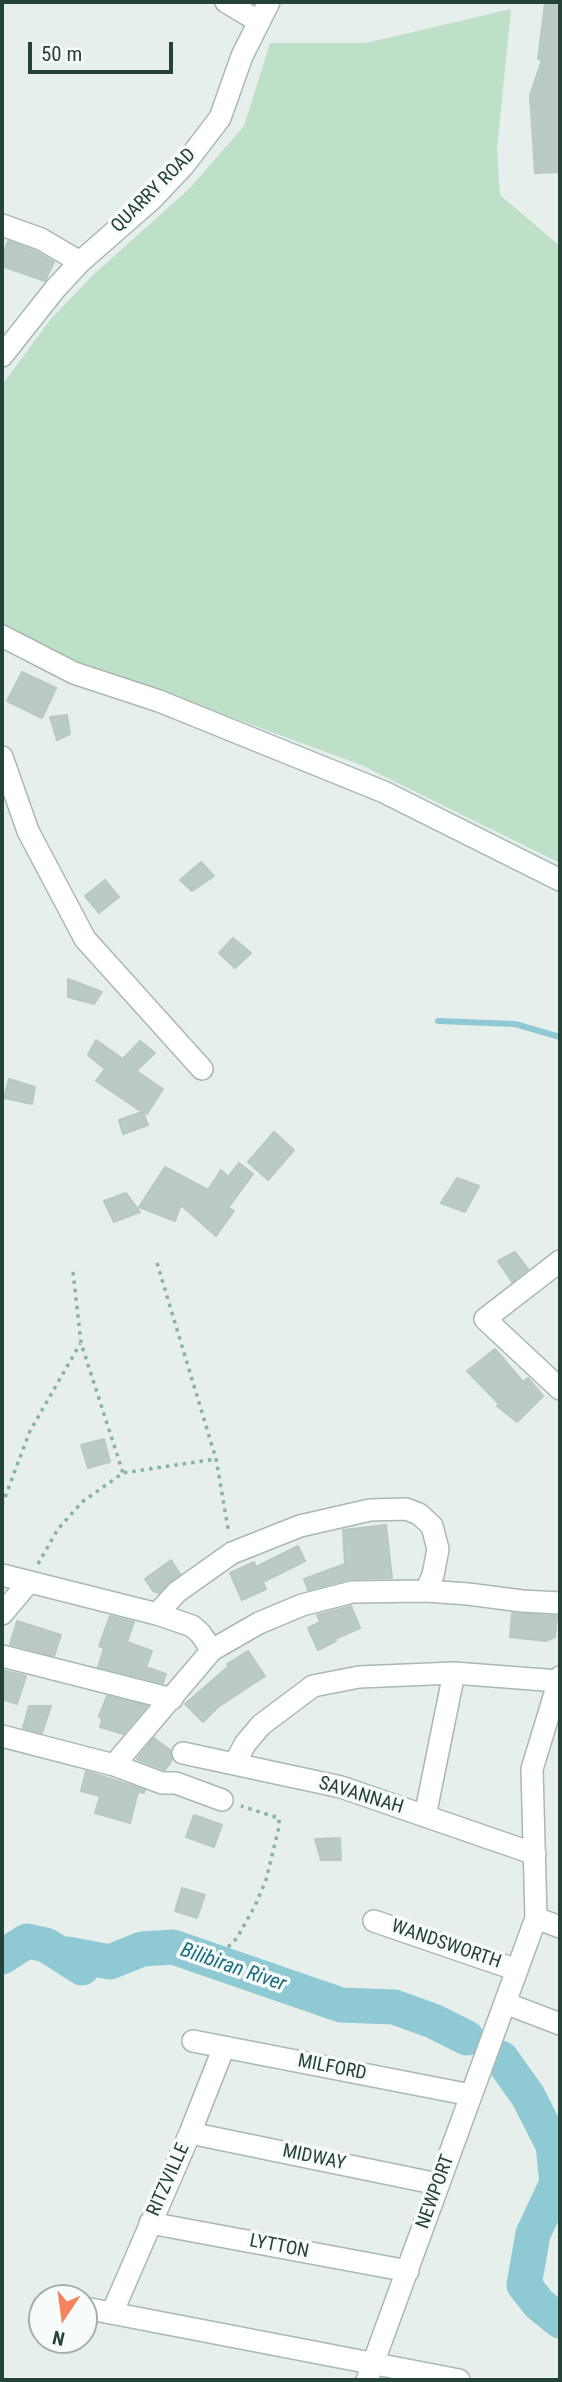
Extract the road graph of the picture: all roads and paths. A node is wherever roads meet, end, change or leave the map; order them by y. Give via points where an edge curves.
1 (226, 2) edge
2 (269, 2) edge
3 (258, 21) junction
4 (2, 225) edge
5 (80, 262) junction
6 (2, 356) edge
7 (2, 636) edge
8 (2, 757) edge
9 (560, 880) edge
10 (202, 1069) dead end
11 (560, 1261) edge
12 (157, 1263) dead end
13 (73, 1272) dead end
14 (81, 1343) junction
15 (557, 1382) edge
16 (216, 1459) junction
17 (123, 1473) junction
18 (2, 1505) edge
19 (232, 1553) junction
20 (2, 1575) edge
21 (29, 1582) junction
22 (426, 1591) junction
23 (560, 1602) edge
24 (2, 1614) edge
25 (157, 1614) junction
26 (212, 1650) junction
27 (2, 1656) edge
28 (454, 1673) junction
29 (559, 1679) edge
30 (172, 1699) junction
31 (2, 1736) edge
32 (183, 1752) dead end
33 (235, 1763) junction
34 (114, 1766) junction
35 (222, 1800) joint
36 (425, 1816) junction
37 (535, 1854) junction
38 (536, 1918) junction
39 (374, 1921) dead end
40 (560, 1927) edge
41 (228, 1947) dead end
42 (517, 1970) junction
43 (505, 2003) junction
44 (560, 2024) edge
45 (193, 2041) dead end
46 (224, 2047) junction
47 (471, 2095) junction
48 (190, 2133) junction
49 (438, 2184) junction
50 (150, 2222) junction
51 (408, 2271) junction
52 (98, 2310) edge
53 (112, 2313) junction
54 (370, 2371) edge
55 (459, 2380) edge

1 - 3 street
2 - 3 street, QUARRY ROAD
3 - 5 street, QUARRY ROAD via 220,118 152,199
4 - 5 street via 41,239
5 - 6 street, QUARRY ROAD
7 - 9 street via 74,673 159,701 384,793
8 - 10 street via 29,831 85,939
11 - 15 street via 485,1319
12 - 16 path
13 - 14 path
14 - 17 path
14 - 18 path via 30,1431
16 - 17 path
16 - 19 path
17 - 21 path via 82,1502 58,1529
19 - 22 street via 337,1516 406,1509 432,1525 438,1549
19 - 25 street via 177,1592
20 - 21 street
21 - 24 street
21 - 25 street
22 - 23 street
22 - 26 street via 352,1592 302,1605
25 - 26 street via 192,1626
26 - 30 street
27 - 30 street
28 - 29 street
28 - 33 street via 359,1677 313,1686 261,1725
28 - 36 street
29 - 37 street via 532,1769
30 - 34 street
31 - 34 street
32 - 33 street, SAVANNAH
33 - 36 street, SAVANNAH via 341,1787
34 - 35 street
35 - 41 path via 279,1818 266,1880
36 - 37 street, SAVANNAH
37 - 38 street
38 - 40 street
38 - 42 street, NEWPORT
39 - 42 street, WANDSWORTH
42 - 43 street, NEWPORT
43 - 44 street
43 - 47 street, NEWPORT
45 - 46 street, MILFORD
46 - 47 street, MILFORD
46 - 48 street, RITZVILLE
47 - 49 street, NEWPORT
48 - 49 street, MIDWAY
48 - 50 street, RITZVILLE
49 - 51 street, NEWPORT
50 - 51 street, LYTTON
50 - 53 street, RITZVILLE
51 - 54 street, NEWPORT
52 - 53 street
53 - 54 street
54 - 55 street

